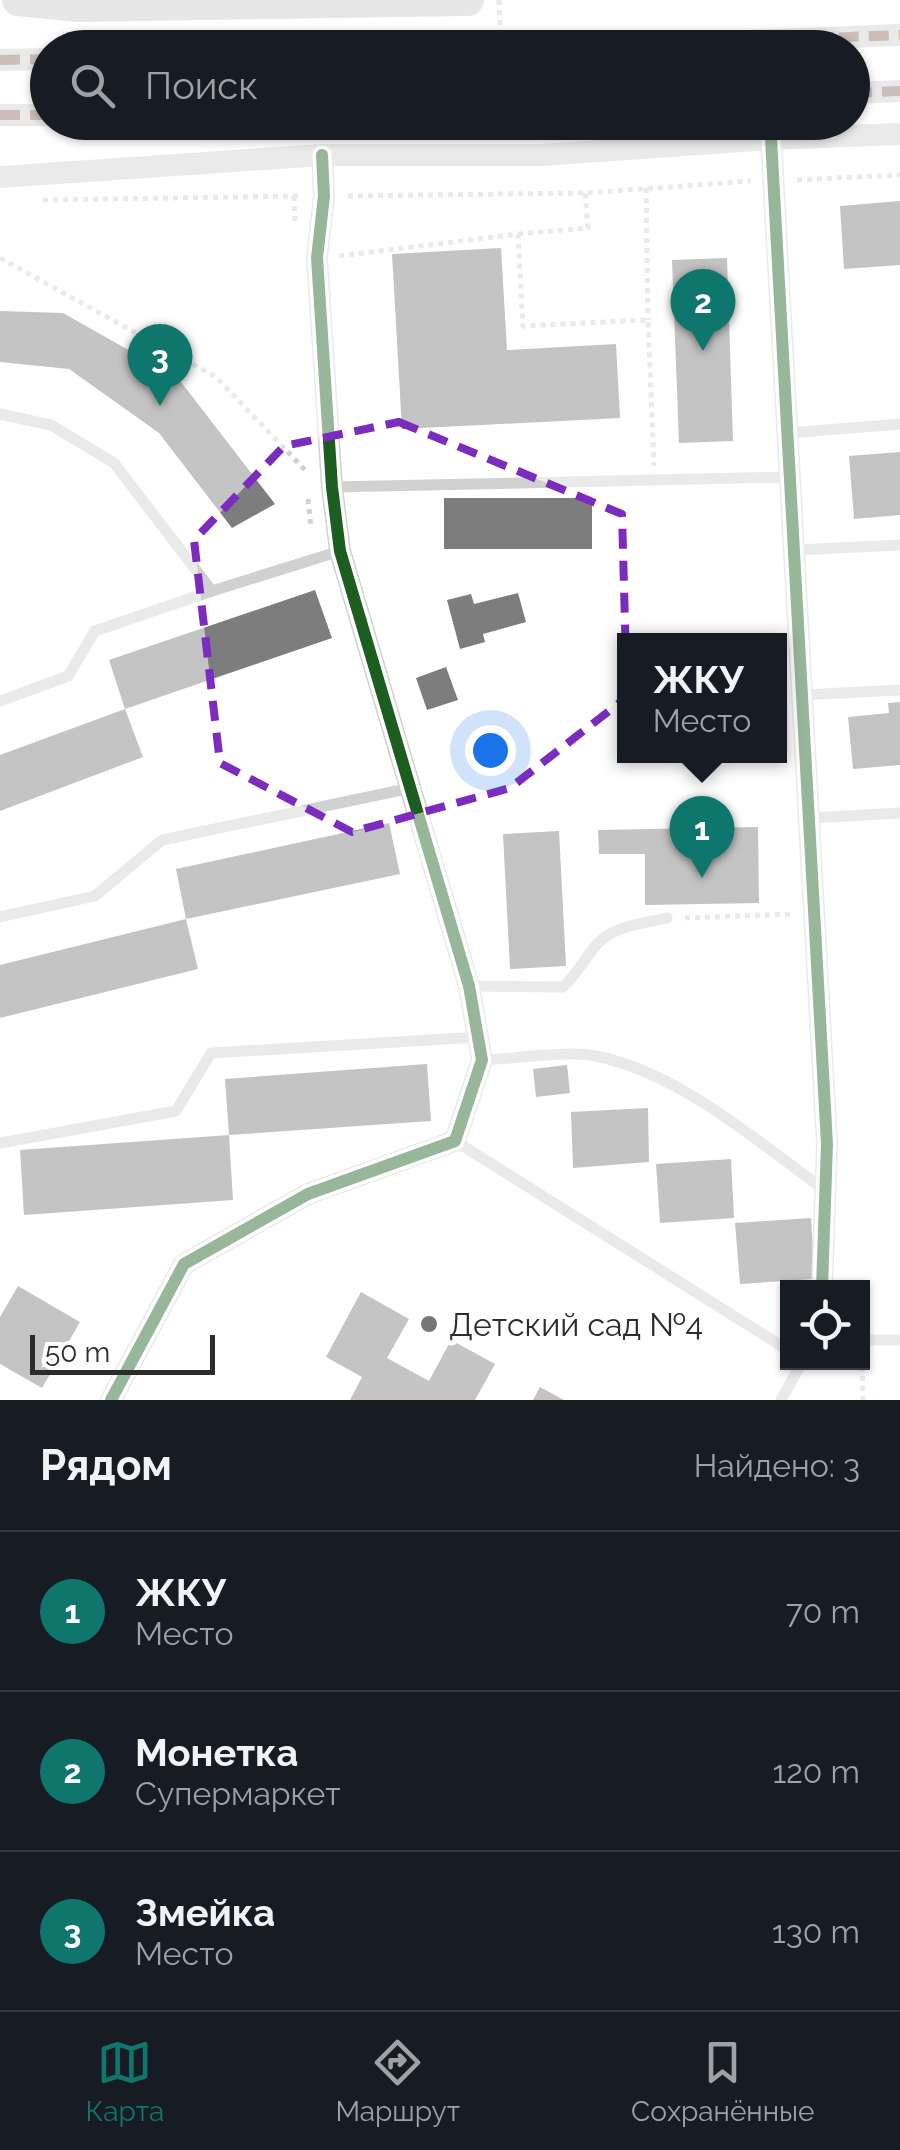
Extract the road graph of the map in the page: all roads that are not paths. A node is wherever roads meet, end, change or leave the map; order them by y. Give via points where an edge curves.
1 (18, 0) edge
2 (468, 0) edge
3 (398, 1) edge
4 (900, 35) edge
5 (870, 36) edge
6 (0, 60) edge
7 (30, 60) edge
8 (900, 91) edge
9 (870, 92) edge
10 (0, 115) edge
11 (30, 115) edge
12 (900, 134) edge
13 (870, 135) edge
14 (756, 140) edge
15 (771, 140) edge
16 (322, 154) junction
17 (0, 177) edge
18 (0, 414) edge
19 (900, 424) edge
20 (789, 433) junction
21 (792, 477) junction
22 (332, 487) junction
23 (900, 545) edge
24 (796, 550) junction
25 (340, 551) junction
26 (212, 591) junction
27 (900, 690) edge
28 (803, 694) junction
29 (0, 701) edge
30 (411, 788) junction
31 (900, 812) edge
32 (810, 818) junction
33 (0, 917) edge
34 (667, 918) road end
35 (469, 986) junction
36 (480, 1049) junction
37 (455, 1141) junction
38 (0, 1143) edge
39 (826, 1191) junction
40 (822, 1280) edge
41 (870, 1340) edge
42 (900, 1340) edge
43 (780, 1345) edge
44 (798, 1370) edge
45 (111, 1400) edge
46 (781, 1400) edge

1 - 3 street via 78,6
2 - 3 street
4 - 5 street
6 - 7 street
8 - 9 street
10 - 11 street
12 - 13 street
14 - 16 street via 542,154
15 - 20 street
16 - 17 street
16 - 22 street via 318,258
18 - 26 lane via 51,425 114,463
19 - 20 lane
20 - 21 street
21 - 22 lane
21 - 24 street
22 - 25 street
23 - 24 lane
24 - 28 street
25 - 26 lane
25 - 30 street
26 - 29 lane via 95,631 68,676
27 - 28 lane
28 - 32 street
30 - 33 lane via 162,840 95,896
30 - 35 street
31 - 32 lane
32 - 39 street
34 - 35 lane via 620,928 595,944 563,987
35 - 36 street
36 - 37 street
36 - 38 lane via 210,1053 176,1111
36 - 39 lane via 592,1055 634,1067 680,1088
37 - 43 lane
37 - 45 street via 308,1194 184,1264
39 - 40 street
41 - 42 lane
44 - 46 lane

